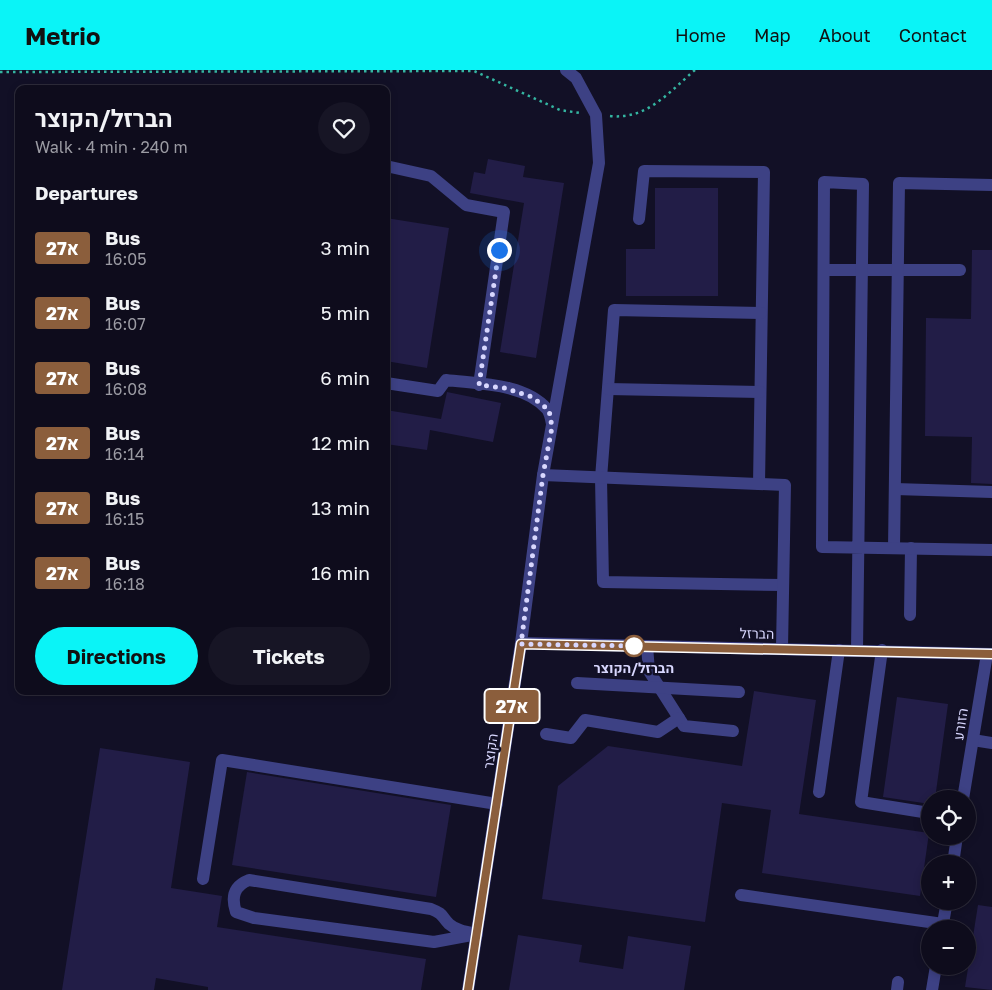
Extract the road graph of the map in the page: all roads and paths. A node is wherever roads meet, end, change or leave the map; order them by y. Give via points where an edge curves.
1 (566, 70) edge
2 (695, 70) edge
3 (0, 72) edge
4 (596, 114) junction
5 (390, 167) edge
6 (992, 185) edge
7 (640, 219) dead end
8 (824, 270) junction
9 (862, 270) junction
10 (898, 270) junction
11 (960, 270) dead end
12 (761, 314) junction
13 (390, 385) edge
14 (479, 385) junction
15 (608, 389) junction
16 (760, 392) junction
17 (552, 427) junction
18 (543, 475) junction
19 (601, 478) junction
20 (759, 484) junction
21 (895, 489) junction
22 (992, 492) edge
23 (858, 548) junction
24 (894, 548) junction
25 (911, 548) junction
26 (992, 550) edge
27 (783, 585) junction
28 (910, 615) dead end
29 (521, 644) junction
30 (647, 646) junction
31 (782, 648) junction
32 (839, 650) junction
33 (857, 650) junction
34 (882, 650) junction
35 (989, 654) edge
36 (577, 683) dead end
37 (660, 687) junction
38 (739, 692) dead end
39 (678, 718) junction
40 (733, 731) dead end
41 (546, 734) dead end
42 (973, 740) junction
43 (992, 743) edge
44 (965, 790) edge
45 (819, 792) dead end
46 (497, 804) junction
47 (921, 812) edge
48 (203, 879) dead end
49 (741, 895) dead end
50 (921, 923) edge
51 (477, 934) junction
52 (934, 975) edge
53 (468, 990) edge
54 (932, 990) edge
55 (936, 990) edge

1 - 4 street via 576,78
2 - 4 path via 648,110 619,117
3 - 4 path via 474,71 560,110
4 - 17 street, הקוצר via 599,163
5 - 14 street via 430,176 466,205 504,212
6 - 10 street via 899,182
7 - 12 street via 644,171 764,172
8 - 9 street
8 - 9 street via 824,182 863,184
8 - 23 street via 822,547
9 - 10 street
9 - 23 street
10 - 11 street
10 - 21 street
12 - 15 street via 614,310
12 - 16 street
13 - 14 street via 438,391 446,380
14 - 17 street via 505,388 532,397 549,410
15 - 16 street
15 - 19 street
16 - 20 street
17 - 18 street, הקוצר
18 - 19 street
18 - 29 street, הקוצר
19 - 20 street
19 - 27 street via 603,582
20 - 27 street via 785,485
21 - 22 street
21 - 24 street
23 - 24 street
23 - 33 street
24 - 25 street
25 - 26 street
25 - 28 street
27 - 31 street
29 - 30 street, הברזל
29 - 46 street, הקוצר
30 - 31 street, הברזל
30 - 37 street via 648,670
31 - 32 street, הברזל
32 - 33 street, הברזל
32 - 45 street
33 - 34 street, הברזל
34 - 35 street, הברזל
34 - 47 street via 861,802
35 - 42 street, הזורע
36 - 37 street
37 - 38 street
37 - 39 street
39 - 40 street via 684,726
39 - 41 street via 658,732 585,720 572,738
42 - 43 street
42 - 44 street, הזורע
46 - 48 street via 222,760
46 - 51 street, הקוצר
49 - 50 street
51 - 51 street via 458,930 443,914 431,909 249,880 240,883 234,891 236,912 254,918 434,942
51 - 53 street, הקוצר
52 - 54 street
54 - 55 street

